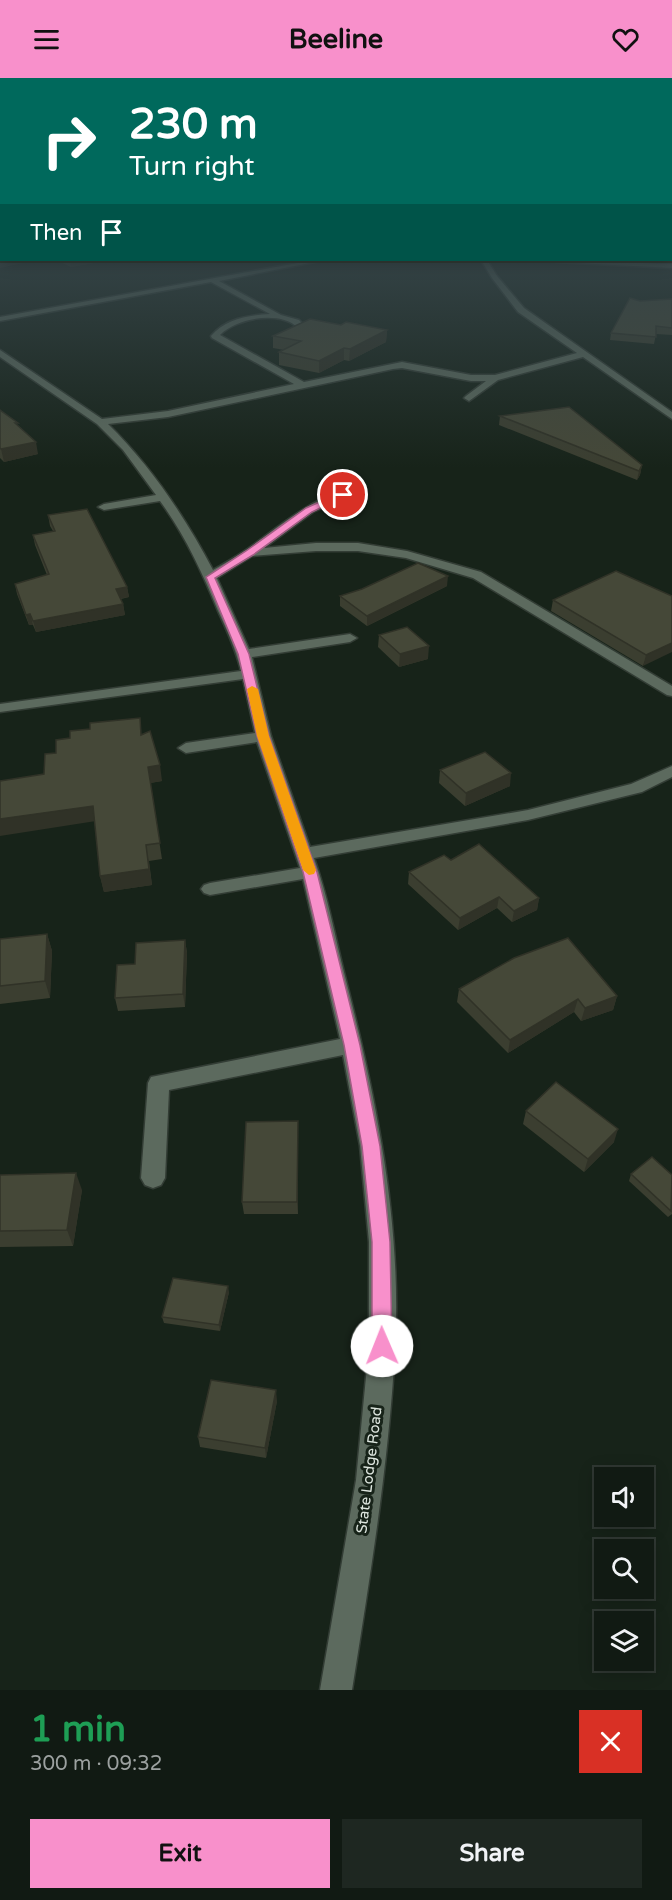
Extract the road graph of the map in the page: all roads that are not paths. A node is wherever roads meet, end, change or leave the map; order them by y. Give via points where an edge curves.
1 (253, 317) edge
2 (284, 317) edge
3 (532, 317) edge
4 (286, 336) edge
5 (0, 352) edge
6 (585, 354) junction
7 (495, 378) junction
8 (304, 386) junction
9 (469, 398) dead end
10 (672, 416) edge
11 (100, 422) junction
12 (343, 495) dead end
13 (163, 497) junction
14 (104, 507) dead end
15 (249, 553) junction
16 (210, 577) junction
17 (350, 638) dead end
18 (244, 654) junction
19 (249, 674) junction
20 (670, 688) edge
21 (0, 708) edge
22 (263, 736) junction
23 (186, 748) dead end
24 (672, 771) edge
25 (307, 863) junction
26 (210, 889) dead end
27 (352, 1045) junction
28 (153, 1178) dead end
29 (336, 1690) edge

1 - 8 street via 222,329 215,336
2 - 4 street via 298,322 303,329
3 - 6 street
5 - 11 street, State Lodge Road
6 - 7 street
6 - 10 street
7 - 8 street via 471,378 402,365
7 - 9 street
8 - 11 street via 168,414
11 - 13 street, State Lodge Road via 127,448
12 - 15 street via 309,510
13 - 14 street
13 - 16 street, State Lodge Road via 185,527
15 - 16 street
15 - 20 street via 358,547 407,555 477,575
16 - 18 street, State Lodge Road
17 - 18 street
18 - 19 street, State Lodge Road
19 - 21 street
19 - 22 street, State Lodge Road
22 - 23 street
22 - 25 street, State Lodge Road
24 - 25 street via 625,791
25 - 26 street
25 - 27 street, State Lodge Road
27 - 28 street via 159,1083
27 - 29 street, State Lodge Road via 371,1146 379,1221 382,1346 370,1480

